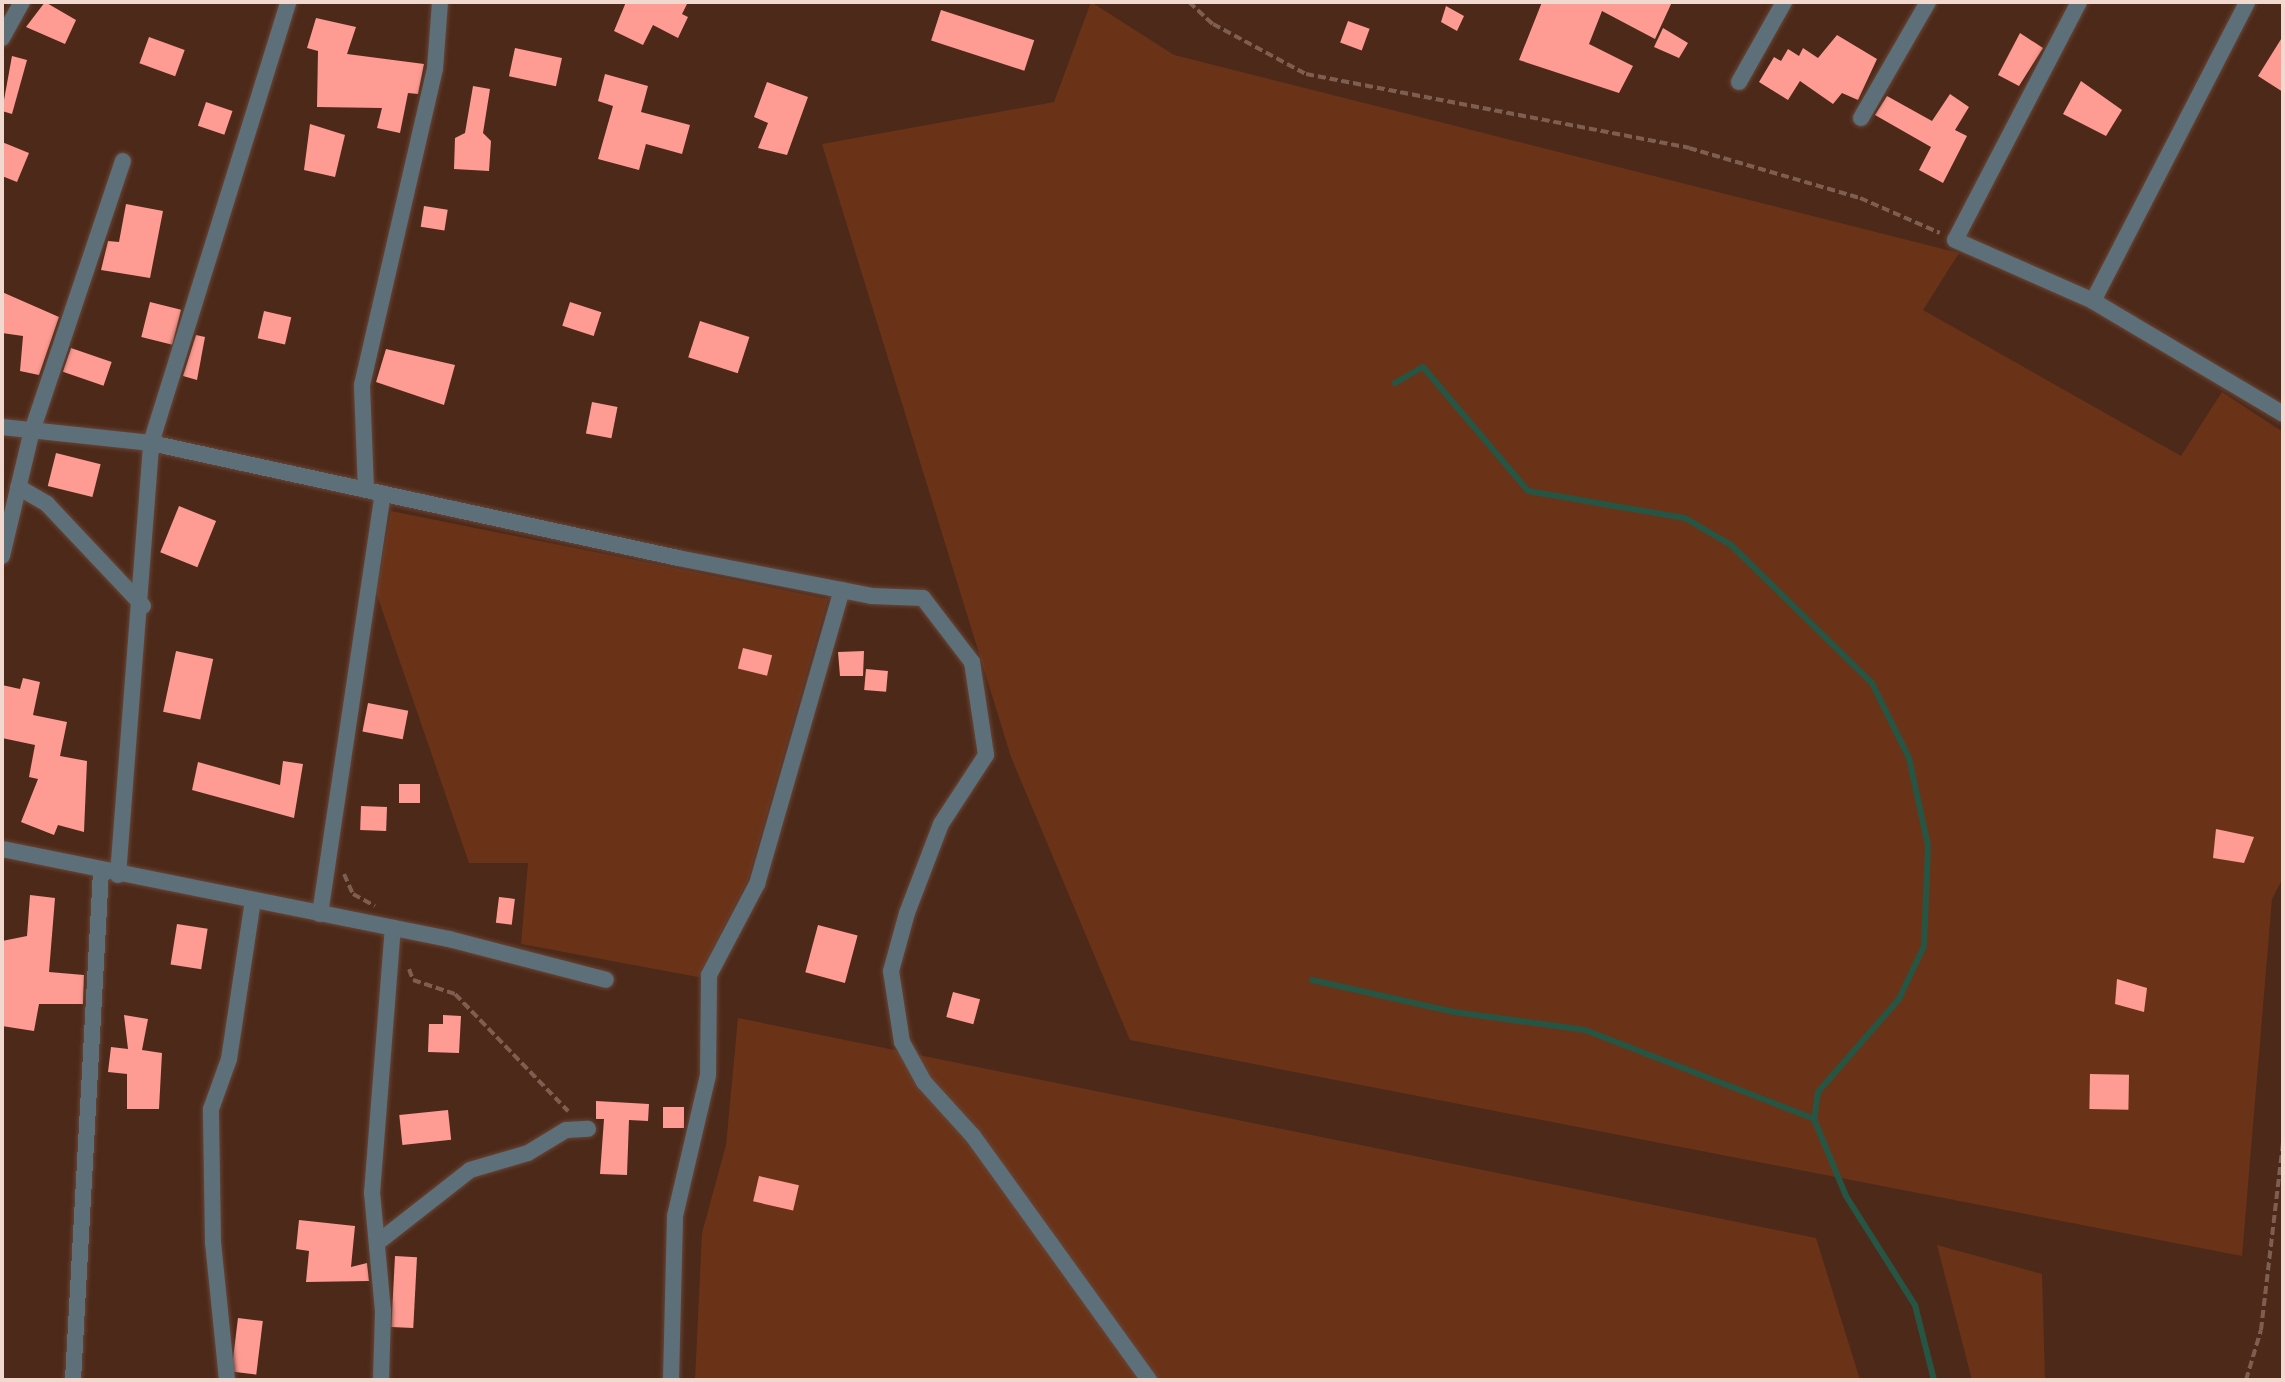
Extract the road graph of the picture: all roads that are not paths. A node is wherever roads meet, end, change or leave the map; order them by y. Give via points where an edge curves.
1 (22, 2) edge
2 (288, 2) edge
3 (440, 2) edge
4 (1784, 2) edge
5 (1928, 2) edge
6 (2079, 2) edge
7 (2247, 2) edge
8 (2, 38) edge
9 (1739, 82) dead end
10 (1861, 118) dead end
11 (123, 161) dead end
12 (2093, 301) junction
13 (2283, 414) edge
14 (2, 427) edge
15 (31, 434) junction
16 (151, 443) junction
17 (18, 487) junction
18 (375, 492) junction
19 (2, 556) edge
20 (842, 590) junction
21 (143, 606) junction
22 (2, 849) edge
23 (110, 873) junction
24 (253, 901) junction
25 (320, 914) junction
26 (393, 928) junction
27 (606, 980) dead end
28 (588, 1129) road end
29 (377, 1243) junction
30 (73, 1380) edge
31 (227, 1380) edge
32 (381, 1380) edge
33 (671, 1380) edge
34 (1149, 1380) edge

1 - 8 street
2 - 16 street
3 - 18 street via 435,69 362,385
4 - 9 street
5 - 10 street
6 - 12 street via 1955,240
7 - 12 street
11 - 15 street
12 - 13 street
14 - 15 street
15 - 16 street
15 - 17 street
16 - 18 street
16 - 21 street
17 - 19 street
17 - 21 street via 47,504
18 - 20 street
18 - 25 street
20 - 33 street via 757,884 709,975 708,1075 675,1216
20 - 34 street via 923,598 972,662 986,755 941,824 907,913 891,971 902,1042 924,1082 973,1136
21 - 23 street
22 - 23 street
23 - 24 street
23 - 30 street
24 - 25 street
24 - 31 street via 229,1059 211,1109 213,1242
25 - 26 street
26 - 27 street
26 - 29 street via 372,1193
28 - 29 street via 566,1130 528,1153 470,1170
29 - 32 street

